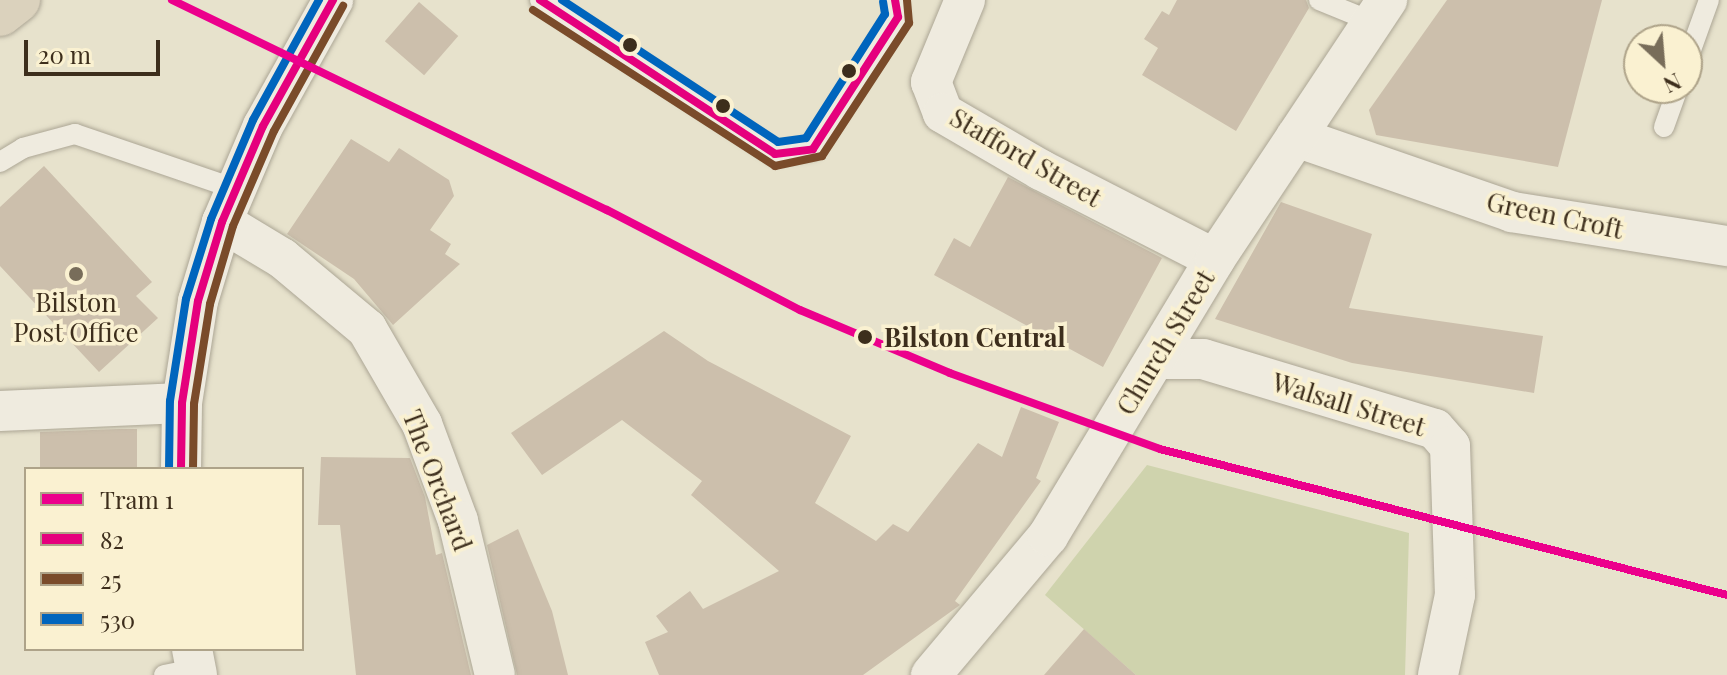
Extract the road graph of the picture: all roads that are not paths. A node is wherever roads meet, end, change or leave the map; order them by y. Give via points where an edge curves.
1 (18, 0) edge
2 (333, 0) edge
3 (540, 0) edge
4 (895, 0) edge
5 (965, 0) edge
6 (1319, 0) edge
7 (1709, 0) edge
8 (1380, 11) edge
9 (0, 14) edge
10 (1700, 24) edge
11 (1672, 104) edge
12 (1664, 127) dead end
13 (1296, 137) junction
14 (0, 162) edge
15 (229, 205) junction
16 (1727, 246) edge
17 (1215, 259) junction
18 (1148, 370) junction
19 (182, 403) junction
20 (0, 411) edge
21 (181, 467) edge
22 (495, 675) edge
23 (931, 675) edge
24 (1438, 675) edge

1 - 9 highway
2 - 15 street via 263,126
3 - 4 lane via 775,154 813,149 898,17
5 - 17 street, Stafford Street via 931,82 943,113
6 - 8 lane
7 - 10 lane
8 - 13 street, Church Street
11 - 12 lane
13 - 16 street, Green Croft via 1512,212
13 - 17 street, Church Street
14 - 15 lane via 23,148 75,134
15 - 19 street via 198,301
15 - 22 street, The Orchard via 367,329 422,424 458,521
17 - 18 street, Church Street
18 - 23 street, Church Street via 1015,579
18 - 24 street, Walsall Street via 1203,359 1435,429 1450,446 1455,595
19 - 20 street
19 - 21 street

